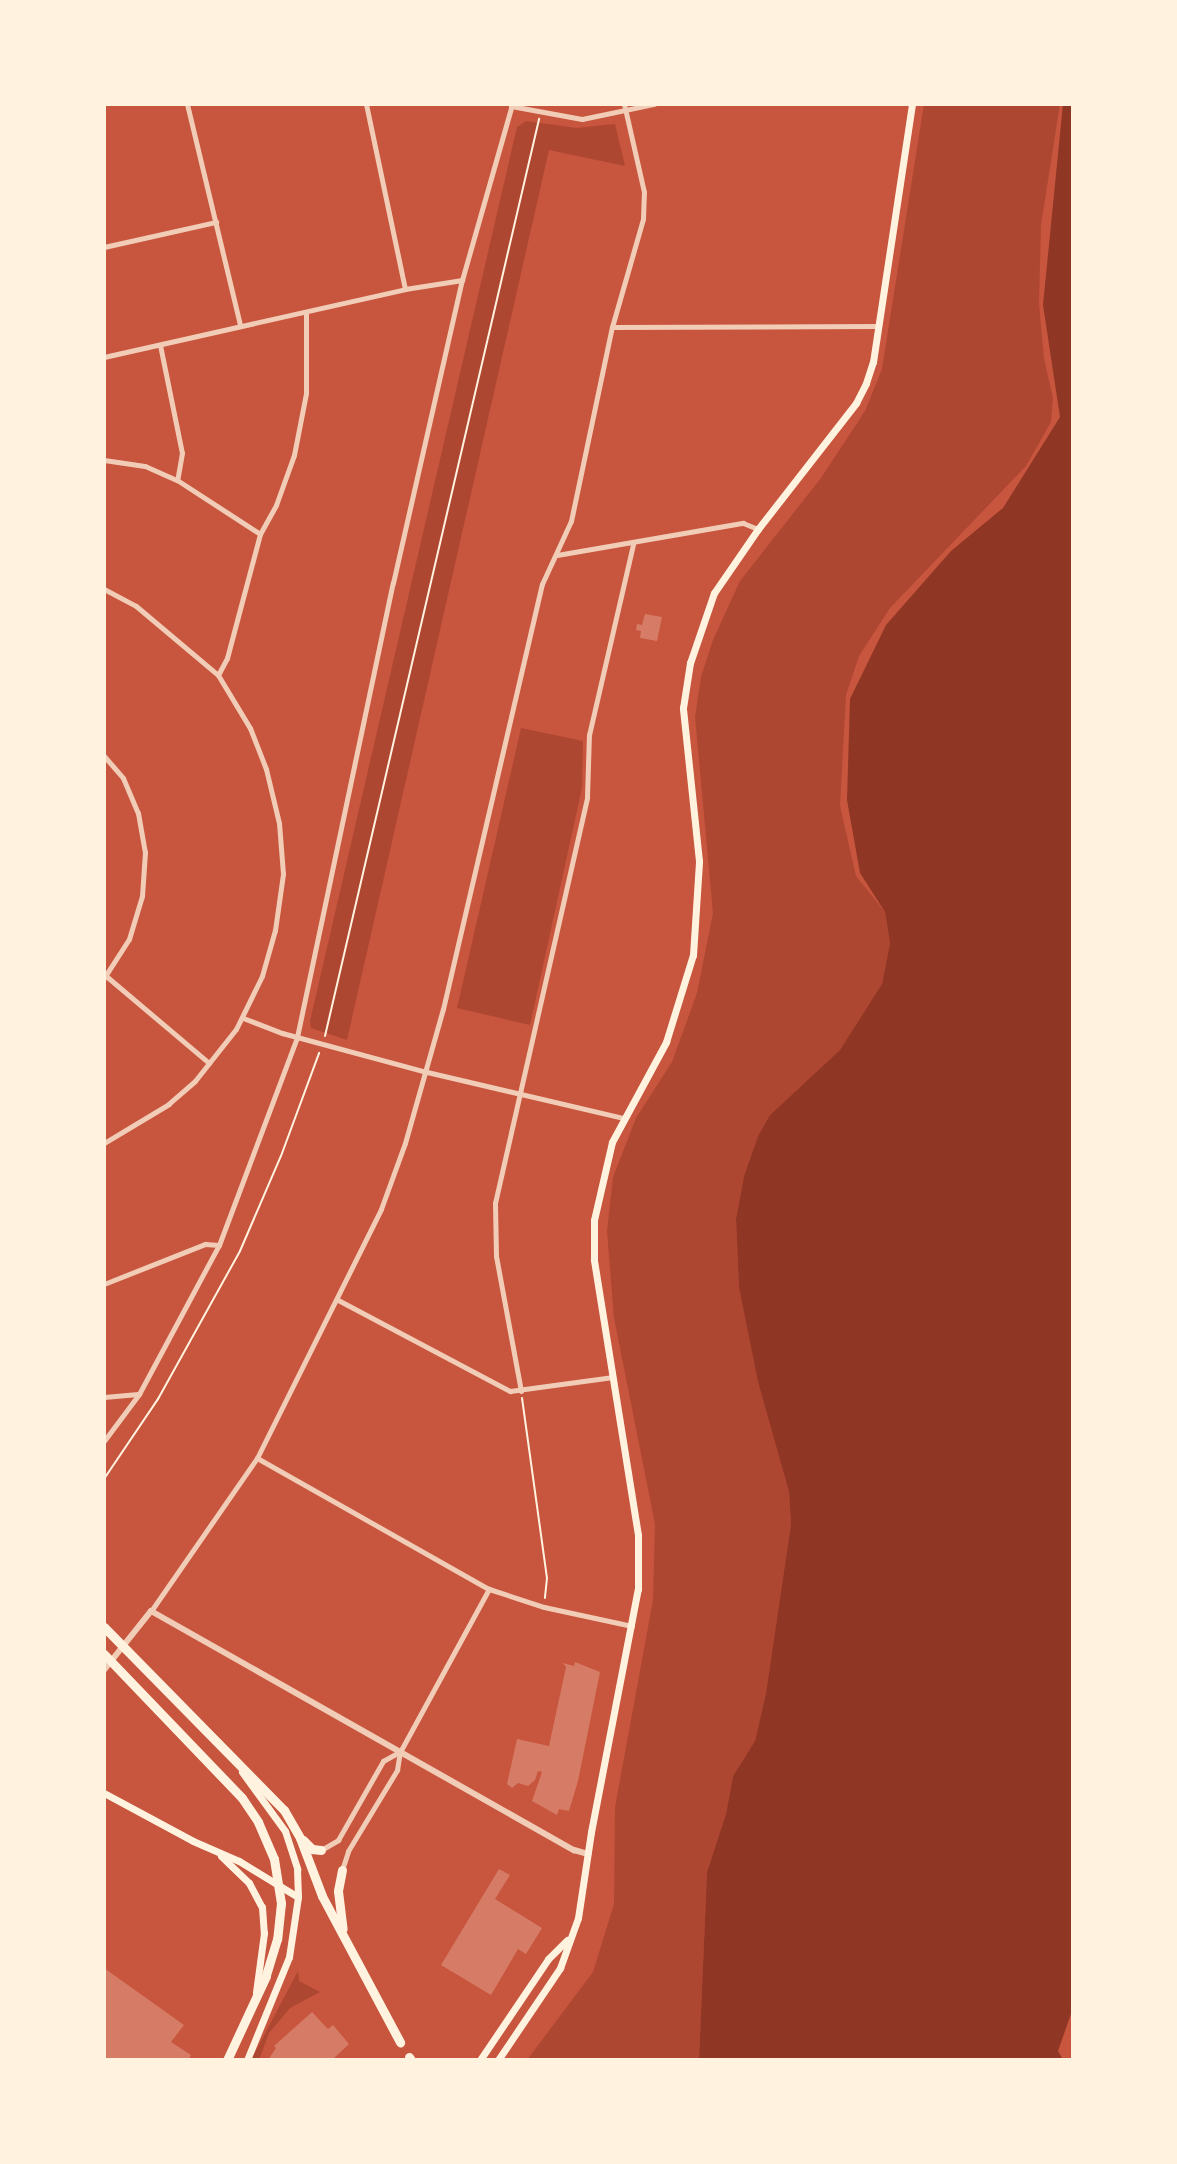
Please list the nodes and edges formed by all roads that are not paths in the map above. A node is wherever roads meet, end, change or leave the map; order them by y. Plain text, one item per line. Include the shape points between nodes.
1 (187, 104) edge
2 (366, 104) edge
3 (654, 104) edge
4 (912, 104) edge
5 (512, 105) edge
6 (625, 108) edge
7 (216, 222) junction
8 (104, 247) edge
9 (462, 280) junction
10 (405, 289) junction
11 (306, 312) junction
12 (240, 325) junction
13 (878, 326) junction
14 (612, 327) junction
15 (160, 345) junction
16 (104, 357) edge
17 (104, 460) edge
18 (177, 480) junction
19 (758, 529) junction
20 (260, 534) junction
21 (633, 544) junction
22 (556, 556) junction
23 (104, 589) edge
24 (218, 675) junction
25 (104, 756) edge
26 (105, 977) edge
27 (243, 1018) junction
28 (297, 1037) junction
29 (209, 1063) junction
30 (427, 1072) junction
31 (519, 1094) junction
32 (623, 1118) junction
33 (104, 1143) edge
34 (219, 1245) junction
35 (104, 1284) edge
36 (338, 1300) junction
37 (613, 1377) junction
38 (521, 1391) junction
39 (139, 1394) junction
40 (104, 1397) edge
41 (104, 1441) edge
42 (257, 1458) junction
43 (489, 1589) junction
44 (151, 1611) junction
45 (632, 1626) junction
46 (104, 1627) edge
47 (104, 1654) edge
48 (104, 1670) edge
49 (400, 1752) junction
50 (234, 1761) junction
51 (104, 1793) edge
52 (300, 1838) junction
53 (321, 1850) joint
54 (588, 1854) junction
55 (220, 1855) junction
56 (342, 1870) joint
57 (281, 1887) junction
58 (298, 1897) junction
59 (568, 1938) junction
60 (350, 1947) junction
61 (254, 2004) junction
62 (400, 2042) dead end
63 (227, 2060) edge
64 (247, 2060) edge
65 (480, 2060) edge
66 (498, 2060) edge

1 - 7 street
2 - 10 street
3 - 6 street
4 - 13 main road
5 - 6 street via 582,119
5 - 9 street
6 - 14 street via 644,192 643,219
7 - 8 street
7 - 12 street
9 - 10 street
9 - 28 street
10 - 11 street
11 - 12 street
11 - 20 street via 306,393 294,455
12 - 15 street
13 - 14 street
13 - 19 main road via 873,362 856,403
14 - 22 street via 582,480
15 - 16 street
15 - 18 street via 182,453
17 - 18 street via 145,466
18 - 20 street
19 - 21 street via 743,523
19 - 32 main road via 714,593 690,663 683,708 699,861 693,955 666,1042
20 - 24 street
21 - 22 street
21 - 31 street via 589,735 587,797
22 - 30 street via 542,584
23 - 24 street via 136,606
24 - 27 street via 250,728 266,769 283,874 275,930
25 - 26 street via 123,778 138,813 145,852 142,896 129,939
26 - 29 street
27 - 28 street
27 - 29 street
28 - 30 street
28 - 34 street
29 - 33 street via 169,1104
30 - 31 street
30 - 36 street via 381,1209
31 - 32 street
31 - 38 street via 499,1178 494,1238
32 - 37 main road via 606,1159 594,1220 594,1259
34 - 35 street via 205,1244
34 - 39 street
36 - 38 street via 499,1387
36 - 42 street
37 - 38 street
37 - 45 main road via 641,1557
39 - 40 street
39 - 41 street
42 - 43 street
42 - 44 street
43 - 45 street
43 - 49 street
44 - 48 street
44 - 49 street
45 - 54 main road
46 - 50 highway
47 - 57 highway via 250,1809 270,1847
49 - 53 street via 383,1761 338,1840
49 - 54 street
49 - 56 street via 397,1770 355,1837
50 - 52 highway via 284,1810
50 - 58 main road via 285,1831 297,1869
51 - 55 main road
52 - 53 highway
52 - 60 highway via 318,1887
54 - 59 main road via 578,1918
55 - 57 main road
55 - 61 main road via 249,1883 262,1907 264,1933
56 - 60 highway via 339,1902
57 - 58 main road
57 - 61 highway via 275,1948
58 - 64 main road via 293,1944
59 - 65 main road
59 - 66 main road via 560,1968
60 - 62 highway
61 - 63 highway

